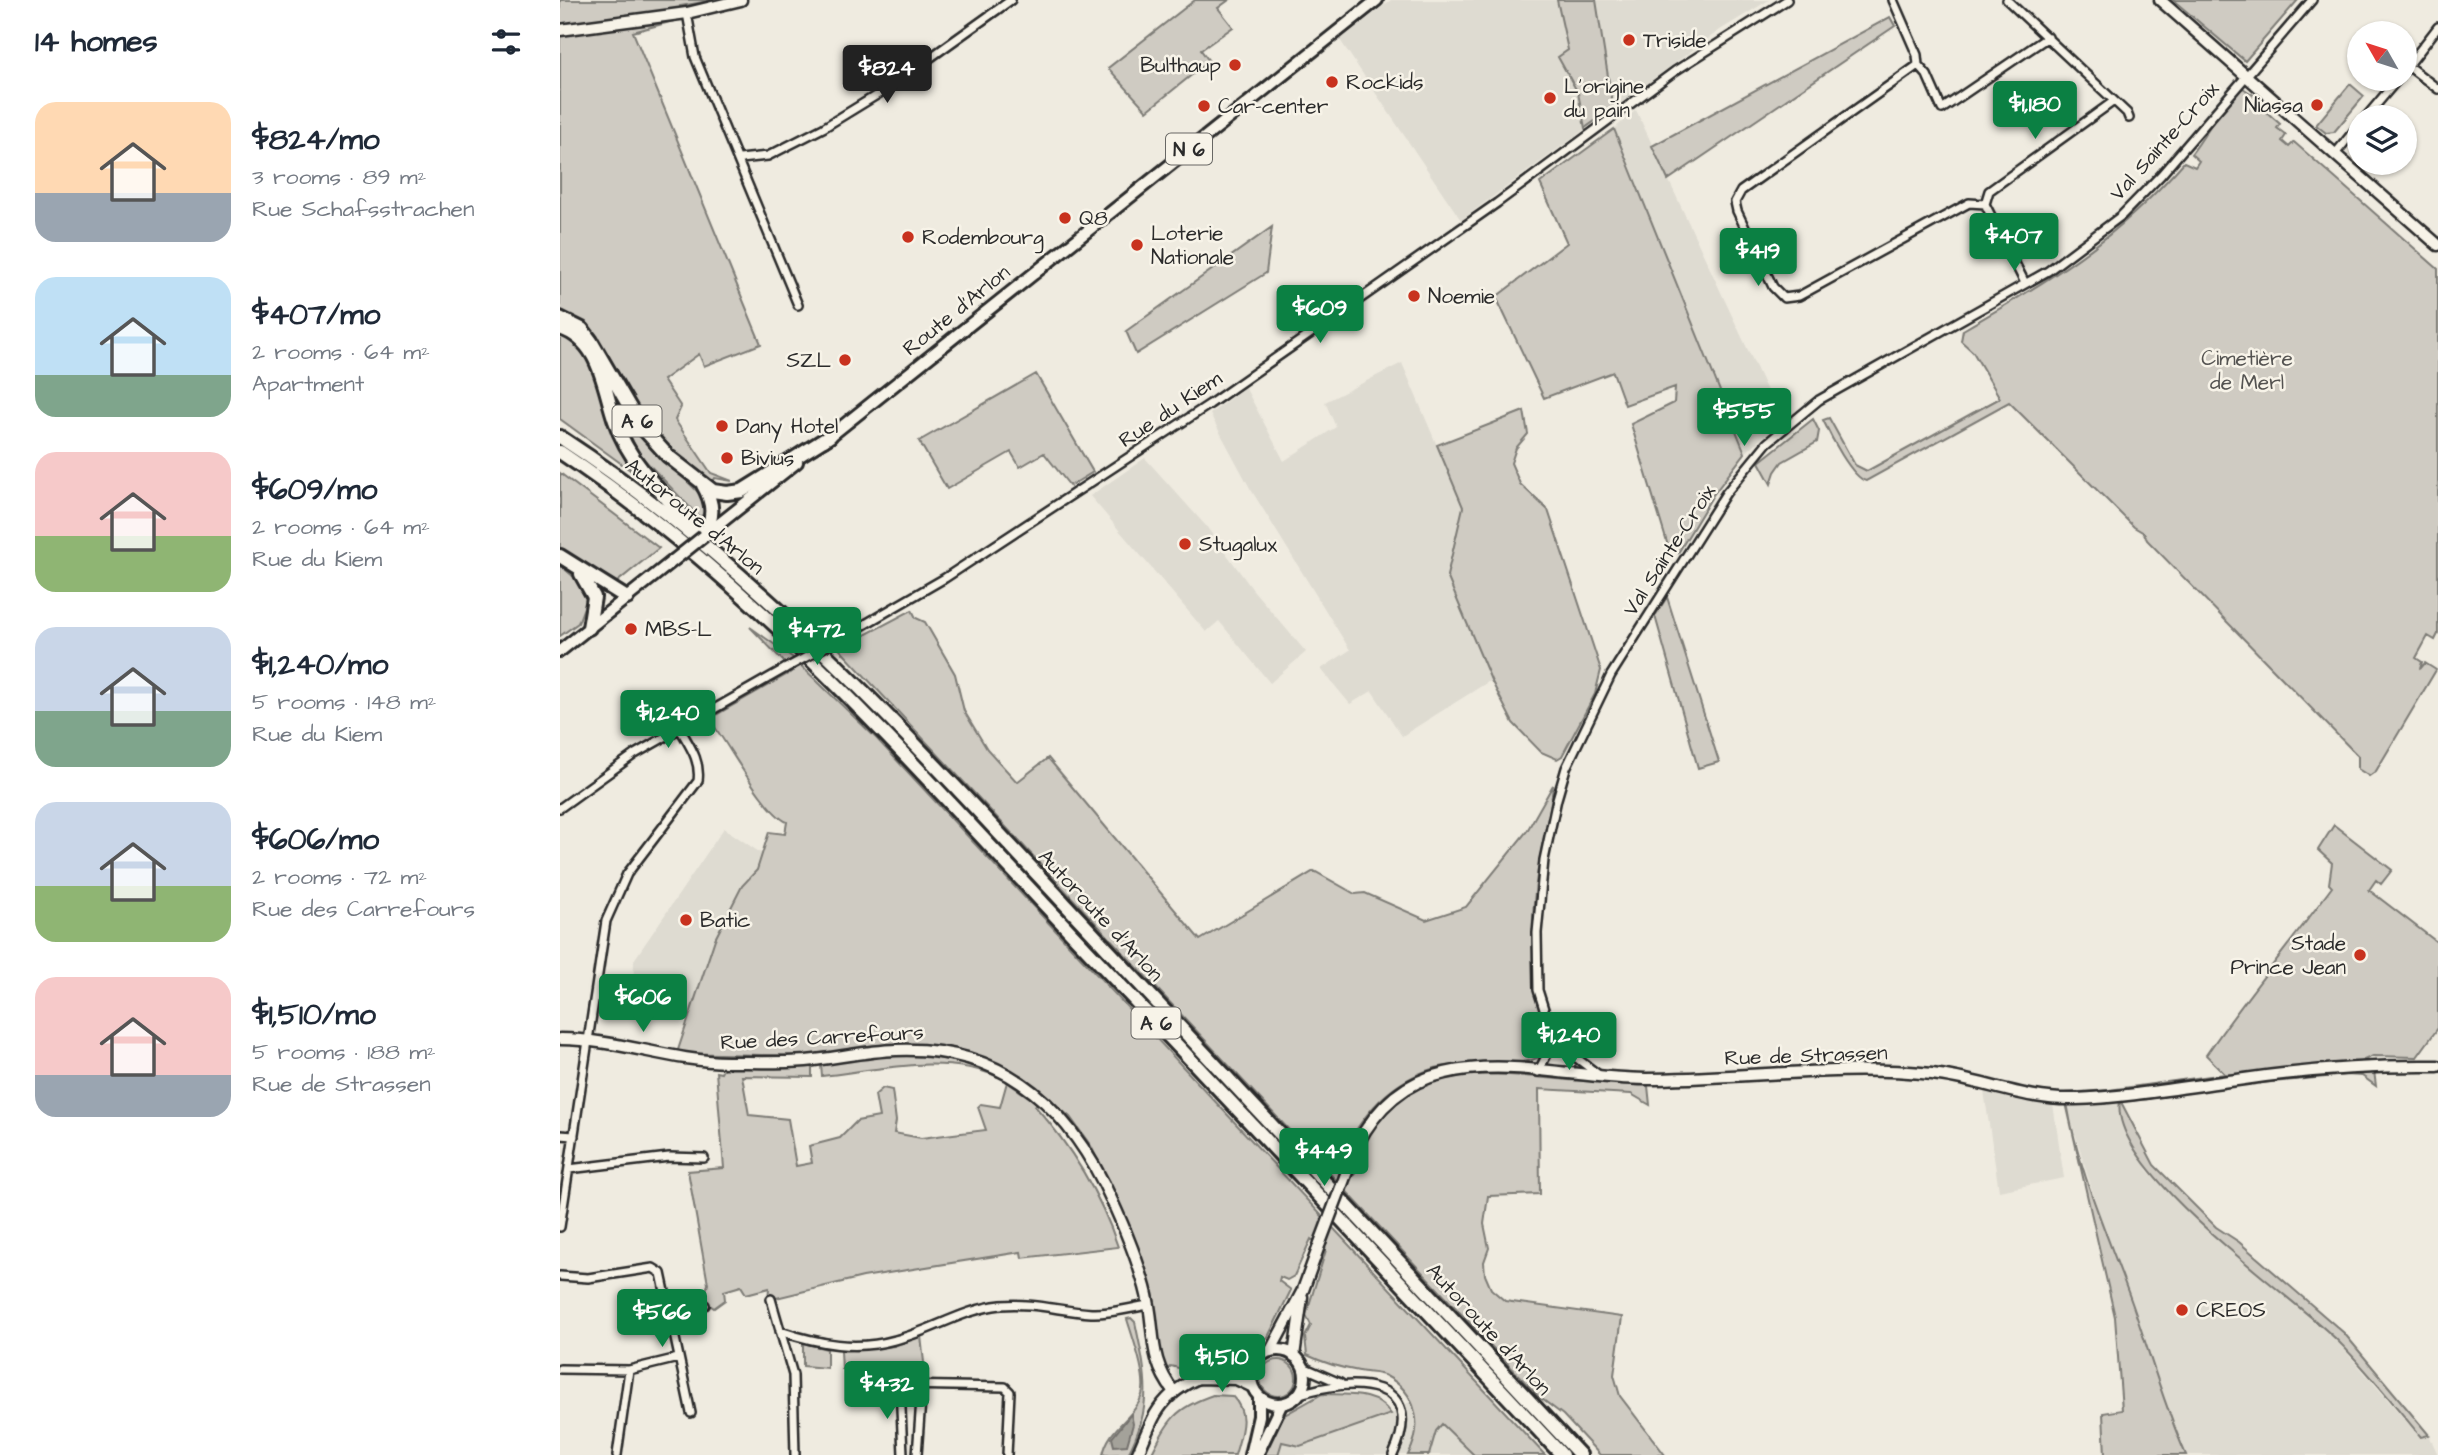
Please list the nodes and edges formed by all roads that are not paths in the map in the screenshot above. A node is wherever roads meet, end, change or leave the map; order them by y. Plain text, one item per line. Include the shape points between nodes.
1 (741, 0) edge
2 (1010, 0) edge
3 (1377, 0) edge
4 (1787, 0) edge
5 (1893, 0) edge
6 (2007, 0) edge
7 (2160, 0) edge
8 (2312, 0) edge
9 (687, 13) junction
10 (2438, 27) edge
11 (560, 30) edge
12 (2048, 37) junction
13 (2417, 55) edge
14 (1917, 65) junction
15 (2417, 76) edge
16 (2244, 77) junction
17 (2438, 89) edge
18 (2388, 91) edge
19 (2114, 100) junction
20 (2376, 105) edge
21 (2129, 118) dead end
22 (2347, 140) edge
23 (2335, 154) junction
24 (740, 159) junction
25 (1986, 204) junction
26 (2438, 245) edge
27 (2025, 283) junction
28 (798, 304) dead end
29 (560, 320) edge
30 (560, 328) edge
31 (830, 436) junction
32 (560, 437) edge
33 (560, 452) edge
34 (702, 485) junction
35 (713, 525) junction
36 (704, 537) joint
37 (560, 556) edge
38 (729, 566) junction
39 (576, 568) junction
40 (627, 598) junction
41 (589, 628) junction
42 (560, 651) edge
43 (679, 727) junction
44 (560, 808) edge
45 (560, 1039) edge
46 (588, 1039) junction
47 (1553, 1041) junction
48 (2438, 1066) edge
49 (1538, 1072) junction
50 (1602, 1077) junction
51 (560, 1135) edge
52 (574, 1136) junction
53 (704, 1158) dead end
54 (569, 1169) junction
55 (560, 1227) edge
56 (560, 1276) edge
57 (1303, 1290) junction
58 (771, 1299) dead end
59 (705, 1305) dead end
60 (1149, 1305) junction
61 (671, 1312) junction
62 (780, 1331) junction
63 (1271, 1350) junction
64 (1294, 1356) junction
65 (678, 1358) junction
66 (1254, 1363) junction
67 (1303, 1367) junction
68 (560, 1370) edge
69 (629, 1370) junction
70 (1199, 1378) junction
71 (1341, 1383) junction
72 (923, 1386) junction
73 (1251, 1386) junction
74 (1174, 1392) junction
75 (1300, 1394) junction
76 (1259, 1398) junction
77 (1281, 1405) junction
78 (691, 1413) dead end
79 (901, 1418) junction
80 (920, 1418) junction
81 (617, 1455) edge
82 (795, 1455) edge
83 (903, 1455) edge
84 (916, 1455) edge
85 (1007, 1455) edge
86 (1137, 1455) edge
87 (1250, 1455) edge
88 (1257, 1455) edge
89 (1393, 1455) edge
90 (1562, 1455) edge
91 (1580, 1455) edge

1 - 9 main road
2 - 24 street via 885,90 823,128 768,156
3 - 31 main road, Route d'Arlon / N 6
4 - 43 street, Rue du Kiem, bridge via 1675,71 1507,197 1210,404 946,578
5 - 14 street
6 - 12 street
7 - 16 main road
8 - 16 street, Val Sainte-Croix
9 - 11 main road
9 - 24 street via 695,57
10 - 13 street
12 - 14 street via 1942,109 1927,75
12 - 19 street
14 - 25 street via 1741,191 1735,202 1737,211 1773,287 1784,298 1799,296 1969,203
15 - 17 street
16 - 23 main road
16 - 27 street, Val Sainte-Croix via 2121,216 2086,245
18 - 20 street
19 - 21 street
19 - 25 street via 1989,191
22 - 23 street
23 - 26 main road
24 - 28 street
25 - 27 street
27 - 47 street, Val Sainte-Croix via 1823,398 1767,443 1726,493 1617,664 1566,768 1544,860 1537,933 1538,990
29 - 34 highway, A 6 via 582,329 644,431
30 - 38 highway via 576,336 594,356 614,420 633,457
31 - 34 highway via 741,491 727,494
31 - 35 main road, Route d'Arlon / N 6
32 - 38 highway, Autoroute d'Arlon / A 6
33 - 90 highway, Autoroute d'Arlon / A 6 via 652,519 735,589 883,732
34 - 35 highway via 712,507
35 - 36 highway
36 - 40 main road, bridge
37 - 39 highway
38 - 91 highway, Autoroute d'Arlon / A 6 via 905,735
39 - 40 highway
39 - 41 highway via 594,597
40 - 41 main road
41 - 42 main road
43 - 44 street, Rue du Kiem
43 - 46 street via 696,757 698,781 635,861 616,894 606,921
45 - 46 main road, Rue des Carrefours
46 - 52 street
46 - 60 main road, Rue des Carrefours via 701,1061 803,1061 899,1049 945,1053 994,1067 1048,1103 1077,1138 1120,1219
47 - 49 street
47 - 50 street
48 - 50 main road, Rue de Strassen via 2311,1070 2073,1099 1914,1073
49 - 50 main road, Rue de Strassen
49 - 57 main road, Rue de Strassen, bridge via 1470,1069 1425,1079 1380,1108 1357,1145
51 - 52 street
52 - 54 street
53 - 54 street via 669,1157
54 - 55 street
56 - 61 street via 588,1278 653,1268
57 - 63 main road, Rue de Strassen
57 - 64 main road, Rue de Strassen
58 - 62 street
59 - 61 street
60 - 62 street via 1093,1313 1021,1303 997,1305 869,1345 834,1346
60 - 74 main road, Rue des Carrefours via 1158,1368
61 - 65 street
62 - 82 street via 793,1375
63 - 64 main road
63 - 66 main road
64 - 67 main road
65 - 69 street
65 - 78 street
66 - 70 main road via 1214,1370
66 - 73 main road
67 - 71 street
67 - 75 main road
68 - 69 street
69 - 81 street
70 - 73 main road via 1236,1379
70 - 74 main road
71 - 75 street
71 - 89 street via 1380,1388 1397,1402 1404,1423
72 - 79 street via 900,1385
72 - 80 street
72 - 85 street via 996,1385 1008,1389
73 - 76 main road
74 - 86 main road via 1155,1415
75 - 77 main road
76 - 77 main road
76 - 87 main road
77 - 88 main road
79 - 80 street
79 - 83 street
80 - 84 street

